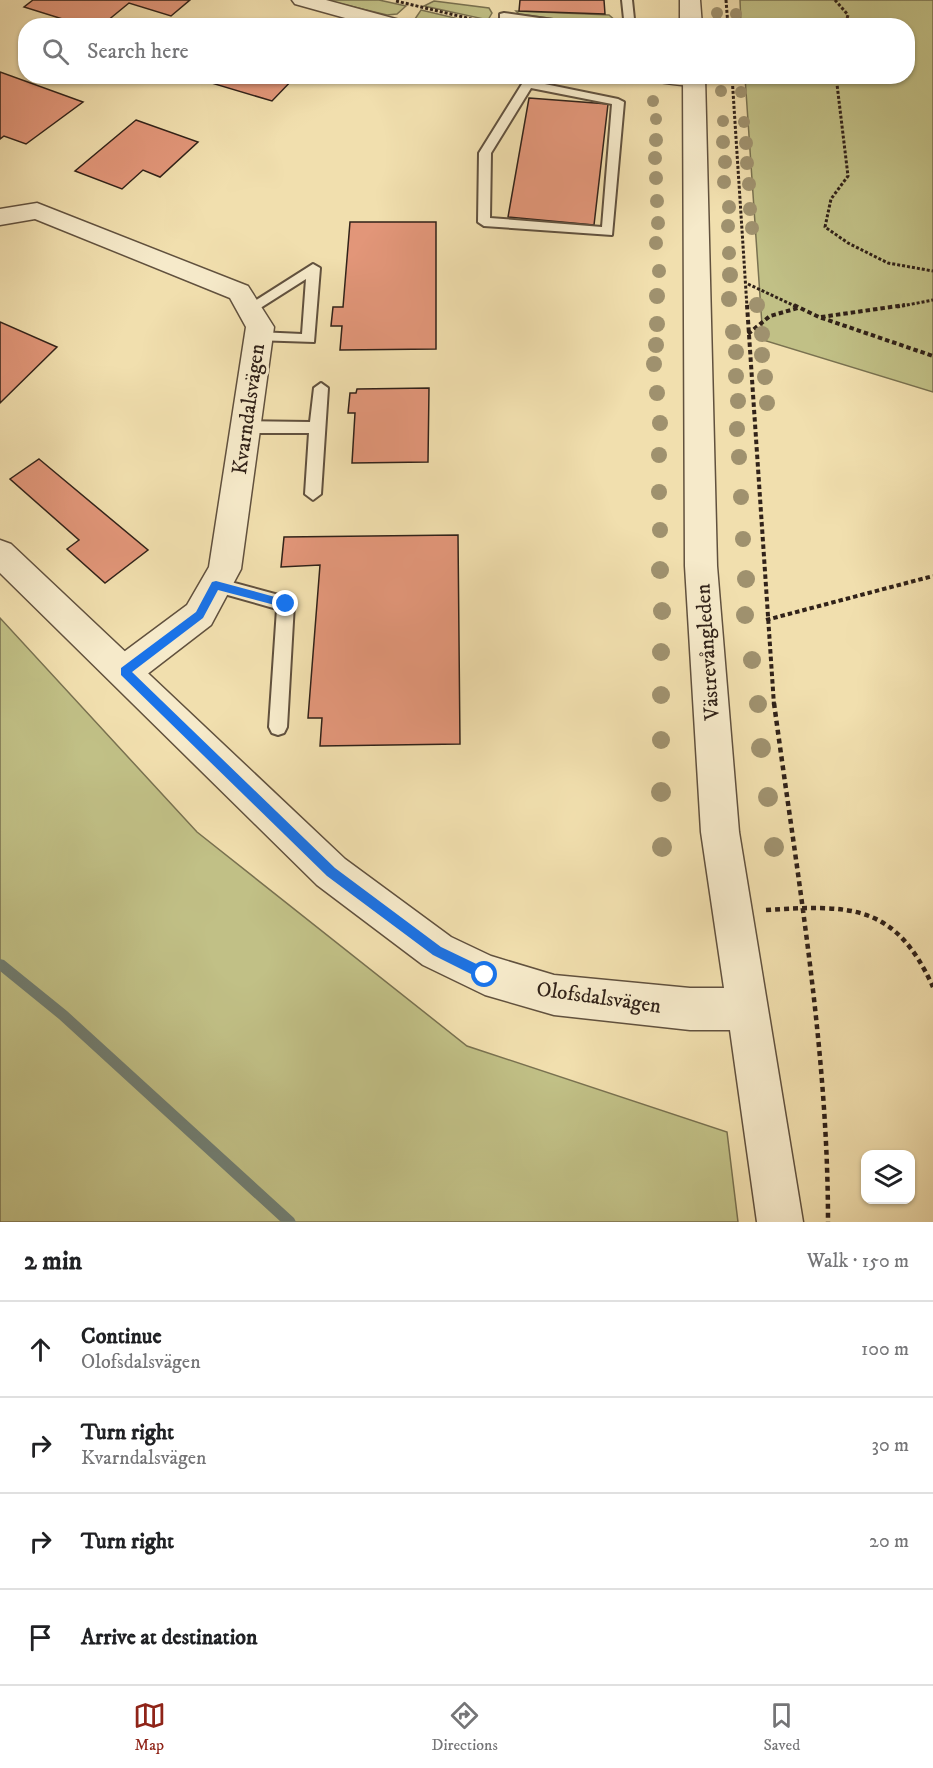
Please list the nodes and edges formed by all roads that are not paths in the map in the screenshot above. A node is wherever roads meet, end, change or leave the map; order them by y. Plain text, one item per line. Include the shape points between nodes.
1 (302, 0) edge
2 (627, 0) edge
3 (690, 0) edge
4 (370, 18) edge
5 (629, 18) edge
6 (691, 18) edge
7 (528, 84) edge
8 (546, 84) edge
9 (683, 84) edge
10 (2, 215) edge
11 (249, 309) junction
12 (258, 337) junction
13 (321, 388) dead end
14 (245, 427) junction
15 (317, 428) junction
16 (313, 494) dead end
17 (0, 553) edge
18 (216, 585) junction
19 (125, 672) junction
20 (279, 727) dead end
21 (748, 1009) junction
22 (780, 1222) edge

1 - 4 street
2 - 5 lane
3 - 6 street
7 - 8 lane via 485,153 484,222 608,232 618,102
9 - 21 street, Västrevångleden via 701,566 717,797
10 - 11 street, Kvarndalsvägen via 37,211 239,292
11 - 12 street, Kvarndalsvägen via 260,327
11 - 12 lane via 313,268 309,339
12 - 14 street, Kvarndalsvägen
13 - 15 lane
14 - 15 lane
14 - 18 street, Kvarndalsvägen via 225,568
15 - 16 lane
17 - 19 street, Olofsdalsvägen
18 - 19 street, Kvarndalsvägen via 199,615
18 - 20 lane via 286,604
19 - 21 street, Olofsdalsvägen via 331,872 437,951 485,975 554,995 690,1009
21 - 22 street, Västrevångleden

